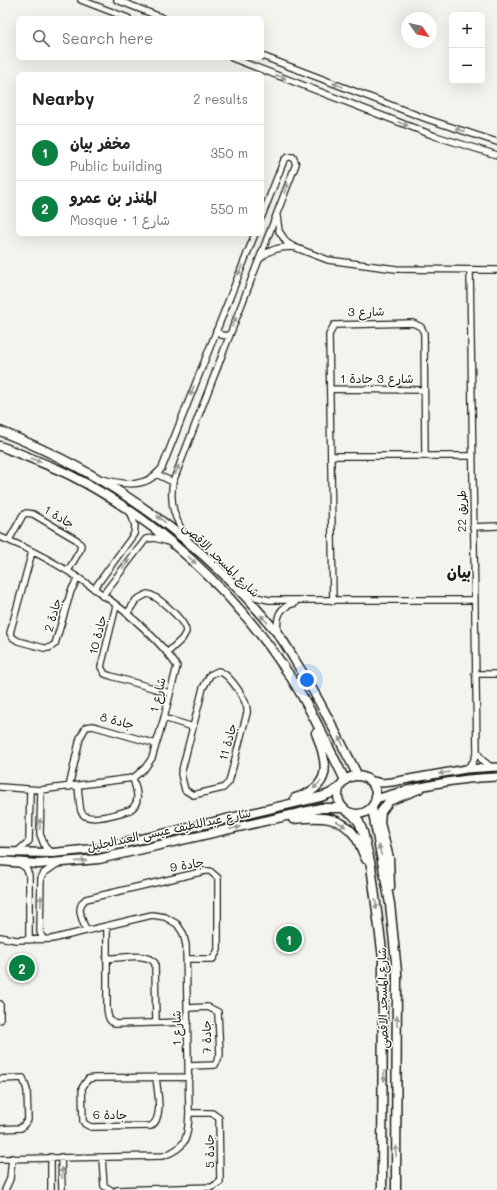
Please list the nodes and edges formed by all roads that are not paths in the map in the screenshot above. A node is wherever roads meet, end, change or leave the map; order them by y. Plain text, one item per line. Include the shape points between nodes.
1 (81, 0) edge
2 (117, 0) edge
3 (123, 16) edge
4 (158, 16) edge
5 (264, 57) edge
6 (237, 60) edge
7 (497, 142) edge
8 (497, 154) edge
9 (278, 210) junction
10 (264, 211) edge
11 (254, 236) edge
12 (294, 247) junction
13 (257, 265) junction
14 (470, 270) junction
15 (497, 270) edge
16 (216, 331) junction
17 (229, 336) junction
18 (330, 389) junction
19 (423, 390) junction
20 (0, 431) edge
21 (2, 446) edge
22 (38, 447) junction
23 (332, 456) junction
24 (425, 456) junction
25 (473, 456) junction
26 (156, 474) junction
27 (95, 476) junction
28 (173, 482) junction
29 (131, 513) junction
30 (497, 526) edge
31 (473, 527) junction
32 (0, 537) edge
33 (9, 540) junction
34 (171, 542) junction
35 (191, 544) junction
36 (32, 552) junction
37 (68, 571) junction
38 (224, 575) junction
39 (78, 578) junction
40 (94, 589) junction
41 (102, 596) junction
42 (475, 600) junction
43 (333, 601) junction
44 (300, 602) junction
45 (116, 606) junction
46 (127, 614) junction
47 (278, 635) junction
48 (167, 653) junction
49 (300, 669) junction
50 (288, 674) junction
51 (475, 674) junction
52 (497, 674) edge
53 (170, 693) junction
54 (302, 697) junction
55 (164, 718) junction
56 (193, 727) junction
57 (156, 744) junction
58 (477, 752) junction
59 (494, 767) edge
60 (466, 769) junction
61 (358, 776) junction
62 (497, 777) edge
63 (133, 778) junction
64 (345, 780) junction
65 (368, 780) junction
66 (78, 786) junction
67 (0, 787) edge
68 (68, 787) junction
69 (339, 788) junction
70 (419, 788) junction
71 (30, 790) junction
72 (41, 790) junction
73 (376, 799) junction
74 (342, 808) junction
75 (372, 808) junction
76 (251, 813) junction
77 (352, 814) junction
78 (276, 819) junction
79 (222, 820) junction
80 (170, 833) junction
81 (178, 841) junction
82 (0, 852) edge
83 (17, 852) junction
84 (53, 853) junction
85 (112, 857) junction
86 (0, 861) edge
87 (19, 862) junction
88 (58, 863) junction
89 (371, 866) junction
90 (390, 904) junction
91 (107, 926) junction
92 (86, 930) junction
93 (0, 937) edge
94 (43, 939) junction
95 (29, 940) junction
96 (106, 959) junction
97 (187, 959) junction
98 (0, 1004) edge
99 (188, 1008) junction
100 (0, 1020) edge
101 (188, 1022) junction
102 (156, 1023) junction
103 (189, 1066) junction
104 (156, 1077) junction
105 (189, 1077) junction
106 (0, 1079) edge
107 (190, 1113) junction
108 (0, 1129) edge
109 (51, 1157) junction
110 (61, 1157) junction
111 (12, 1158) junction
112 (102, 1158) junction
113 (0, 1159) edge
114 (5, 1190) edge
115 (51, 1190) edge
116 (62, 1190) edge
117 (111, 1190) edge
118 (117, 1190) edge
119 (382, 1190) edge
120 (396, 1190) edge

1 - 3 street
2 - 4 street
7 -> 5 street via 427,119
6 -> 8 street via 435,136
9 -> 10 street via 296,164 291,156 284,160
9 - 12 street via 279,231
9 - 13 street
11 -> 16 street
12 - 13 street via 272,250 264,255
12 - 14 street via 328,260 396,269
17 -> 13 street
14 - 15 street
14 - 25 street, طريق 22
16 - 17 street via 223,336
16 -> 26 street via 164,464
28 -> 17 street
18 - 19 street, شارع 3 جادة 1
18 - 19 street, شارع 3 via 329,335 334,325 413,322 422,327 424,333
18 - 23 street, شارع 3
19 - 24 street, شارع 3
20 - 22 main road, شارع المسجد الاقصى
21 - 22 main road via 9,440 32,448
21 -> 29 main road, شارع المسجد الاقصى via 70,476
22 - 27 main road, شارع المسجد الاقصى
23 - 24 street
23 - 43 street, شارع 3
24 - 25 street
25 - 31 street, طريق 22
26 - 27 street via 140,483 128,485
26 - 28 street
35 -> 27 main road, شارع المسجد الاقصى via 156,515
28 - 35 street via 171,495 174,516
29 - 34 main road, شارع المسجد الاقصى
29 - 40 street via 135,526 134,534
30 - 31 street
31 - 42 street, طريق 22
32 - 33 street, شارع 1
33 - 36 street, شارع 1
33 - 37 street, جادة 1 via 23,515 33,514 78,540 80,550
41 -> 34 street via 146,539 155,538
34 -> 50 main road, شارع المسجد الاقصى via 227,595 271,648
35 - 38 main road, شارع المسجد الاقصى
36 - 37 street, شارع 1
36 - 39 street, جادة 2 via 10,632 15,639 44,648 55,644 71,591
37 - 39 street, شارع 1
38 - 44 street via 259,599
47 -> 38 main road, شارع المسجد الاقصى
39 - 40 street, شارع 1
40 - 41 street, شارع 1
41 - 45 street, شارع 1
42 - 43 street
42 - 51 street, طريق 22
43 - 44 street
44 - 47 street via 290,604 280,611 277,619
45 - 46 street, شارع 1
45 - 53 street, جادة 10 via 102,670 111,676
46 - 48 street, شارع 1
46 - 48 street via 136,600 147,594 173,612 184,624 186,632
47 - 49 main road, شارع المسجد الاقصى
48 - 53 street, شارع 1 via 177,666
49 - 50 main road via 297,676
61 -> 49 main road, شارع المسجد الاقصى via 318,698
50 - 54 main road, شارع المسجد الاقصى
51 - 52 street
51 - 58 street, طريق 22
53 - 55 street, شارع 1
54 - 64 main road, شارع المسجد الاقصى
54 -> 76 main road via 324,755 326,769 323,779 304,795 271,804
55 - 56 street
55 - 57 street, شارع 1
56 - 56 street, جادة 11 via 181,774 185,790 193,795 224,788 229,782 248,708 245,699 222,672 214,672 206,681
57 - 63 street, شارع 1 via 152,758
57 - 68 street, جادة 8 via 93,726 86,727 80,738
58 - 59 street via 482,760
58 - 60 street via 473,762
59 - 60 street
60 -> 65 street via 392,782
61 - 64 main road
61 - 65 main road
62 - 70 street
63 - 66 street
63 - 66 street via 138,800 135,807 91,819 81,812
64 - 69 main road
65 - 73 main road via 375,788
66 - 68 street
67 - 71 street
68 - 72 street
69 - 74 main road via 337,795
69 - 76 main road, شارع عبداللطيف عيسى العبدالجليل via 320,797
70 - 73 street
70 - 90 main road via 389,801 381,812 380,823 391,876
71 - 72 street
71 - 83 street via 29,841
84 -> 72 street via 45,847 40,834
73 - 75 main road
74 - 77 main road
74 - 78 main road, شارع عبداللطيف عيسى العبدالجليل via 321,808
75 - 77 main road via 363,814
90 -> 75 main road, شارع المسجد الاقصى
76 - 79 main road, شارع عبداللطيف عيسى العبدالجليل
77 - 89 main road, شارع المسجد الاقصى via 364,832
81 -> 78 main road, شارع عبداللطيف عيسى العبدالجليل
78 -> 89 main road via 323,817 342,824 356,836
79 - 80 main road, شارع عبداللطيف عيسى العبدالجليل
79 - 81 main road via 214,826 179,834 176,838
80 - 84 main road, شارع عبداللطيف عيسى العبدالجليل via 103,848
80 - 85 main road via 167,839 123,850
81 - 85 main road, شارع عبداللطيف عيسى العبدالجليل
82 - 83 main road, شارع عبداللطيف عيسى العبدالجليل
83 - 84 main road, شارع عبداللطيف عيسى العبدالجليل
88 -> 85 main road, شارع عبداللطيف عيسى العبدالجليل
86 - 87 main road, شارع عبداللطيف عيسى العبدالجليل
87 - 88 main road, شارع عبداللطيف عيسى العبدالجليل
87 - 95 street via 29,875
94 -> 88 street via 40,932 41,878
89 -> 119 main road, شارع المسجد الاقصى via 383,958
120 -> 90 main road, شارع المسجد الاقصى via 397,972
91 - 92 street, شارع 1
91 - 96 street
91 - 97 street, شارع 1 via 152,915 171,920 183,933
92 - 94 street, شارع 1
92 - 97 street, جادة 9 via 80,910 82,901 86,899 210,871 218,878 218,950 213,959
93 - 95 street, شارع 1
94 - 95 street, شارع 1
96 - 102 street via 106,1008 110,1022
96 - 102 street via 141,957 155,963
97 - 99 street, شارع 1
98 - 100 street
99 - 101 street, شارع 1
99 - 103 street, جادة 7 via 208,1007 218,1012 220,1055 215,1065
101 - 102 street
101 - 103 street, شارع 1
103 - 105 street, شارع 1
104 - 104 street, جادة 6 via 88,1079 82,1088 83,1121 91,1127 151,1126 156,1121 158,1110
104 - 105 street, جادة 6
105 - 107 street, شارع 1
106 - 108 street via 23,1078 27,1090 28,1120 21,1128
107 - 112 street, شارع 1 via 188,1134 183,1144 173,1153 149,1157
107 - 118 street, جادة 5 via 212,1113 220,1118 221,1177 217,1186
109 - 110 street, شارع 1
109 - 111 street, شارع 1
109 - 115 street
110 - 112 street, شارع 1
116 -> 110 street
111 - 113 street, شارع 1
111 - 114 street via 10,1179
112 - 117 street via 104,1186

